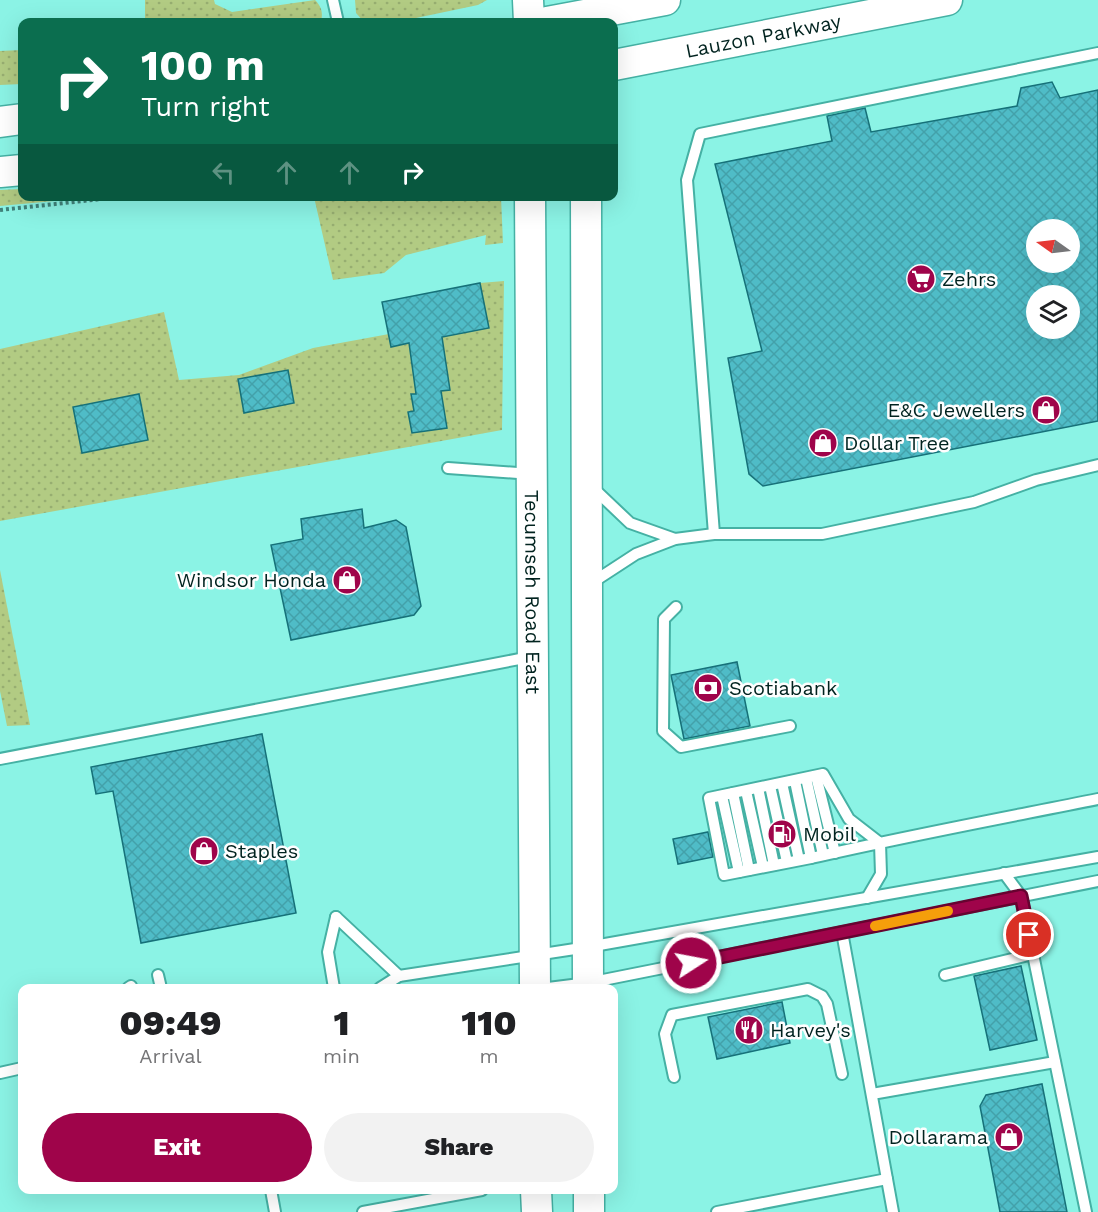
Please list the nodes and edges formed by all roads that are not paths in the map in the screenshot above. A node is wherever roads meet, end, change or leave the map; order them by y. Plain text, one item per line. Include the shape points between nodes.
1 (333, 0) edge
2 (528, 0) edge
3 (665, 0) edge
4 (947, 0) edge
5 (585, 13) edge
6 (337, 18) edge
7 (528, 18) edge
8 (564, 18) edge
9 (1098, 53) edge
10 (618, 64) edge
11 (18, 120) edge
12 (0, 122) edge
13 (18, 170) edge
14 (0, 172) edge
15 (530, 201) edge
16 (586, 201) edge
17 (1098, 465) edge
18 (448, 468) dead end
19 (531, 474) junction
20 (587, 482) junction
21 (714, 534) junction
22 (675, 539) junction
23 (587, 585) junction
24 (676, 607) dead end
25 (533, 656) junction
26 (790, 726) dead end
27 (0, 759) edge
28 (806, 778) junction
29 (782, 783) junction
30 (770, 786) junction
31 (758, 788) junction
32 (746, 791) junction
33 (733, 793) junction
34 (1098, 799) edge
35 (880, 843) junction
36 (835, 853) junction
37 (823, 855) junction
38 (1098, 857) edge
39 (811, 858) junction
40 (799, 860) junction
41 (787, 862) junction
42 (774, 865) junction
43 (763, 867) junction
44 (744, 871) junction
45 (1004, 873) junction
46 (1098, 881) edge
47 (1021, 896) junction
48 (867, 898) junction
49 (842, 932) junction
50 (588, 947) junction
51 (1034, 954) junction
52 (535, 955) junction
53 (158, 975) dead end
54 (945, 975) dead end
55 (399, 976) junction
56 (160, 984) edge
57 (333, 984) edge
58 (386, 984) edge
59 (535, 984) edge
60 (588, 984) edge
61 (597, 984) edge
62 (1056, 1062) junction
63 (18, 1069) edge
64 (0, 1072) edge
65 (842, 1074) dead end
66 (674, 1077) dead end
67 (872, 1094) junction
68 (887, 1179) junction
69 (272, 1194) edge
70 (460, 1194) edge
71 (536, 1194) edge
72 (589, 1194) edge
73 (275, 1212) edge
74 (363, 1212) edge
75 (537, 1212) edge
76 (589, 1212) edge
77 (717, 1212) edge
78 (893, 1212) edge
79 (1086, 1212) edge

1 - 6 lane
2 - 7 main road
3 - 5 main road
4 - 10 main road, Lauzon Parkway
5 - 8 main road
9 - 21 lane via 700,134 687,180
11 - 12 main road
13 - 14 main road
15 - 19 main road, Tecumseh Road East
16 - 20 main road
17 - 21 lane via 1036,480 974,502 822,534
18 - 19 lane
19 - 25 main road, Tecumseh Road East
20 - 22 lane via 630,523
20 - 23 main road
21 - 22 lane
22 - 23 lane via 636,554
23 - 50 main road
24 - 26 lane via 664,619 663,731 681,747
25 - 27 lane
25 - 52 main road, Tecumseh Road East
28 - 29 lane
28 - 35 lane via 823,774 849,819
28 - 36 lane
28 - 37 lane
28 - 39 lane
29 - 30 lane
29 - 40 lane
30 - 31 lane
30 - 41 lane
31 - 32 lane
31 - 42 lane
32 - 33 lane
32 - 43 lane
33 - 44 lane
33 - 44 lane via 709,798 724,875
34 - 35 lane
35 - 36 lane
35 - 48 lane via 881,874
36 - 37 lane
37 - 39 lane
38 - 45 lane
39 - 40 lane
40 - 41 lane
41 - 42 lane
42 - 43 lane
43 - 44 lane
45 - 47 lane
45 - 48 lane
46 - 47 lane
47 - 49 lane
47 - 51 lane
48 - 50 lane
49 - 61 lane
49 - 67 lane
50 - 52 lane
50 - 60 main road
51 - 54 lane
51 - 62 lane
52 - 55 lane
52 - 59 main road, Tecumseh Road East
53 - 56 lane
55 - 57 lane via 336,917 328,952
55 - 58 lane
62 - 67 lane
62 - 79 lane
63 - 64 lane
65 - 66 lane via 827,1005 822,996 808,989 672,1015 665,1034
67 - 68 lane
68 - 77 lane
68 - 78 lane
69 - 73 lane
70 - 74 lane
71 - 75 main road
72 - 76 main road

